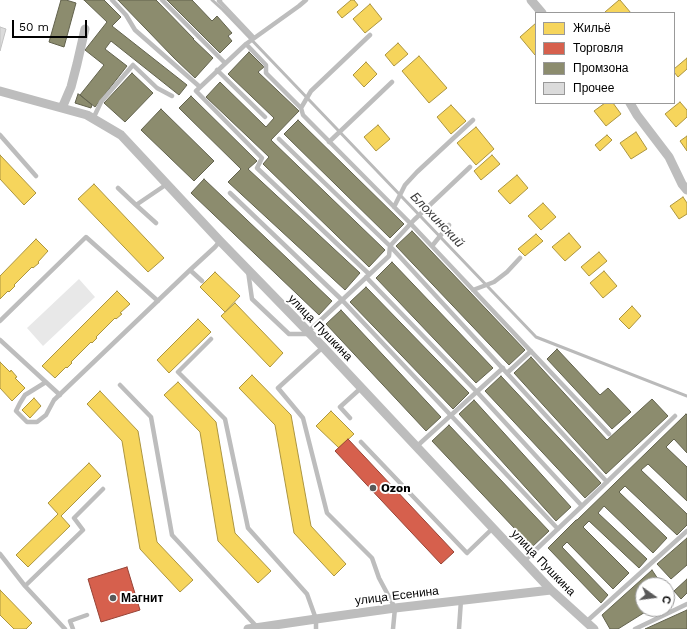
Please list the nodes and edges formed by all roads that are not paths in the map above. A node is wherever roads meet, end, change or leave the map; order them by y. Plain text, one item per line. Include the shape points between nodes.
1 (112, 0) edge
2 (162, 0) edge
3 (220, 0) edge
4 (306, 0) edge
5 (531, 0) edge
6 (541, 12) edge
7 (85, 29) dead end
8 (256, 36) junction
9 (370, 36) dead end
10 (247, 43) junction
11 (225, 63) junction
12 (218, 70) junction
13 (392, 82) dead end
14 (200, 87) junction
15 (0, 91) edge
16 (172, 96) dead end
17 (631, 104) edge
18 (302, 105) junction
19 (62, 108) junction
20 (265, 117) dead end
21 (93, 119) junction
22 (473, 120) dead end
23 (0, 135) edge
24 (279, 139) dead end
25 (329, 142) junction
26 (470, 167) dead end
27 (36, 176) dead end
28 (167, 184) junction
29 (685, 187) edge
30 (118, 188) dead end
31 (230, 193) dead end
32 (136, 205) junction
33 (394, 207) junction
34 (413, 222) junction
35 (156, 223) dead end
36 (449, 225) dead end
37 (220, 241) junction
38 (433, 244) junction
39 (390, 246) junction
40 (520, 258) dead end
41 (190, 270) junction
42 (248, 270) junction
43 (368, 275) junction
44 (202, 281) dead end
45 (473, 290) junction
46 (342, 300) junction
47 (158, 301) junction
48 (0, 321) edge
49 (309, 333) junction
50 (211, 339) dead end
51 (0, 340) edge
52 (323, 347) junction
53 (531, 351) junction
54 (503, 368) junction
55 (508, 373) junction
56 (46, 382) junction
57 (120, 385) dead end
58 (361, 388) junction
59 (477, 392) junction
60 (60, 395) junction
61 (451, 416) junction
62 (675, 416) dead end
63 (350, 418) dead end
64 (609, 434) dead end
65 (362, 442) dead end
66 (416, 447) junction
67 (607, 482) junction
68 (103, 490) dead end
69 (582, 506) junction
70 (493, 528) junction
71 (558, 529) junction
72 (687, 531) edge
73 (0, 554) edge
74 (524, 561) junction
75 (25, 586) junction
76 (551, 590) junction
77 (462, 600) junction
78 (687, 604) edge
79 (395, 608) junction
80 (87, 615) dead end
81 (316, 619) junction
82 (586, 622) junction
83 (252, 628) edge
84 (65, 629) edge
85 (73, 629) edge
86 (316, 629) edge
87 (393, 629) edge
88 (459, 629) edge
89 (594, 629) edge
90 (635, 629) edge

1 - 14 lane via 135,30
2 - 11 lane
3 - 8 lane
4 - 8 lane
5 - 6 street
7 - 19 street via 71,87
8 - 10 lane
9 - 18 lane via 311,90
10 - 11 lane
10 - 18 lane via 266,65 266,73
11 - 12 lane
12 - 14 lane
12 - 20 lane
13 - 25 lane
14 - 43 lane via 196,91 262,158 257,168
15 - 19 street, улица Пушкина
16 - 21 lane via 157,88 132,65 101,102
17 - 29 street via 669,157
18 - 25 lane via 303,116
19 - 21 street, улица Пушкина
21 - 28 street, улица Пушкина via 121,135
22 - 33 lane via 405,185
23 - 27 lane
24 - 39 lane
25 - 33 lane
26 - 34 lane
28 - 32 lane
28 - 37 street, улица Пушкина
30 - 32 lane
31 - 46 lane
32 - 35 lane
33 - 34 lane
34 - 38 lane
34 - 39 lane
36 - 38 lane
37 - 41 lane
37 - 42 street, улица Пушкина
38 - 45 lane
39 - 43 lane via 389,256
39 - 54 lane
40 - 45 lane via 494,282
41 - 44 lane
41 - 47 lane
42 - 49 street, улица Пушкина
42 - 49 lane via 252,299 289,334
43 - 46 lane
43 - 59 lane
45 - 53 lane
46 - 49 lane
46 - 61 lane
47 - 48 lane via 86,237
47 - 60 lane
49 - 52 street, улица Пушкина
50 - 81 lane via 178,372 225,419 248,528 307,594
51 - 56 lane
52 - 58 street, улица Пушкина
52 - 79 lane via 278,388 303,418 326,513 372,558
53 - 55 lane
53 - 64 lane
54 - 55 lane
54 - 59 lane
55 - 67 lane
56 - 60 lane
56 - 60 lane via 25,395 16,411 26,422 37,422 46,415 54,400
57 - 83 lane via 151,417 172,535
58 - 63 lane via 340,407
58 - 66 street, улица Пушкина
59 - 61 lane
59 - 69 lane
61 - 66 lane
61 - 71 lane
62 - 67 lane
65 - 70 lane via 467,553
66 - 70 street, улица Пушкина
67 - 69 lane
68 - 75 lane via 74,518 83,530
69 - 71 lane
70 - 74 street, улица Пушкина
71 - 74 lane
72 - 82 lane
73 - 75 lane
74 - 76 street, улица Пушкина
75 - 84 lane
76 - 77 street, улица Есенина
76 - 82 street, улица Пушкина
77 - 79 street, улица Есенина
77 - 88 lane
78 - 90 lane
79 - 81 street, улица Есенина
79 - 87 lane
80 - 85 lane via 70,621
81 - 83 street, улица Есенина
81 - 86 lane
82 - 89 street, улица Пушкина

